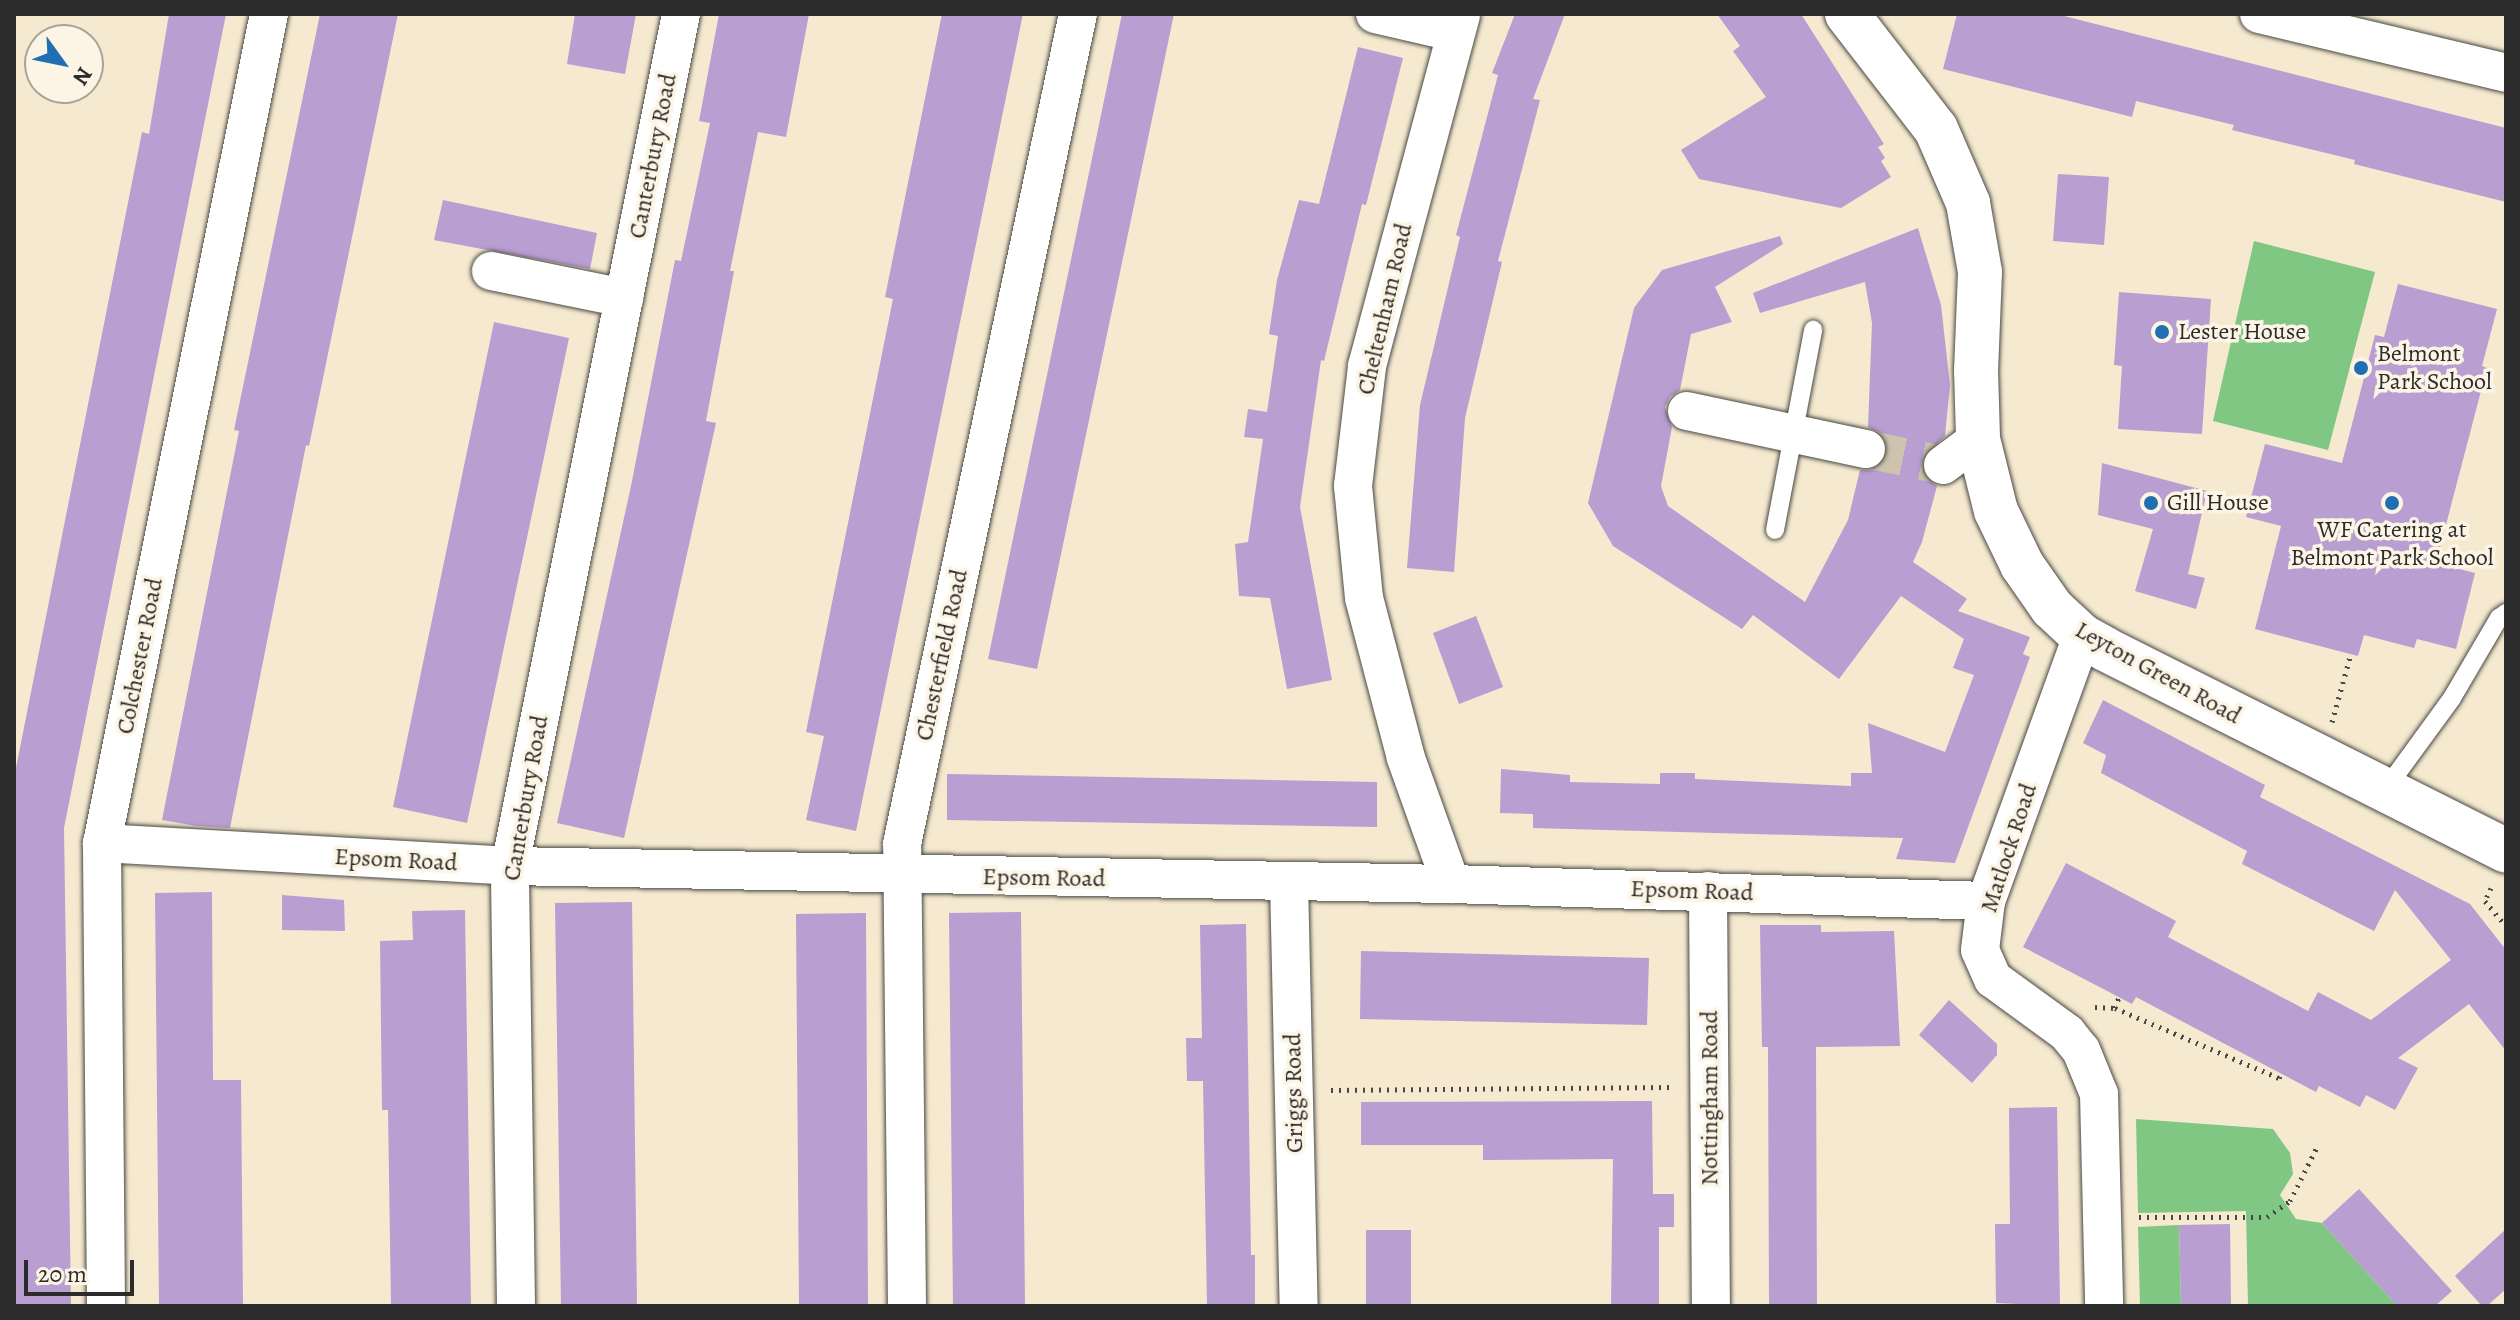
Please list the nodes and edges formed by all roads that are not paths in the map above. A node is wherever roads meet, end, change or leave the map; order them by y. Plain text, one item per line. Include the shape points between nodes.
1 (269, 14) edge
2 (681, 14) edge
3 (1078, 14) edge
4 (1375, 14) edge
5 (1847, 14) edge
6 (2259, 14) edge
7 (1457, 23) edge
8 (2506, 73) edge
9 (491, 271) dead end
10 (624, 298) junction
11 (1813, 330) dead end
12 (1687, 411) dead end
13 (1793, 432) junction
14 (1978, 439) junction
15 (1866, 449) tunnel mouth
16 (1943, 465) dead end
17 (1775, 530) dead end
18 (2506, 613) edge
19 (2082, 636) junction
20 (2384, 792) junction
21 (102, 843) junction
22 (2506, 851) edge
23 (510, 866) junction
24 (904, 876) junction
25 (1289, 881) junction
26 (1451, 884) junction
27 (1708, 891) junction
28 (1986, 901) junction
29 (106, 1306) edge
30 (516, 1306) edge
31 (907, 1306) edge
32 (1299, 1306) edge
33 (1711, 1306) edge
34 (2104, 1306) edge

1 - 21 street, Colchester Road
2 - 10 street, Canterbury Road
3 - 24 street, Chesterfield Road via 902,844
4 - 7 street
5 - 14 main road, Leyton Green Road via 1936,129 1968,203 1980,272
6 - 8 street
7 - 26 street, Cheltenham Road via 1367,366 1353,486 1364,598 1406,758
9 - 10 street
10 - 23 street, Canterbury Road
11 - 13 lane
12 - 13 street
13 - 15 street
13 - 17 lane
14 - 16 street
14 - 19 main road, Leyton Green Road via 1996,511 2022,565 2052,608
18 - 20 lane
19 - 20 main road, Leyton Green Road
19 - 28 street, Matlock Road
20 - 22 main road, Leyton Green Road
21 - 23 street, Epsom Road
21 - 29 street, Colchester Road
23 - 24 street, Epsom Road
23 - 30 street, Canterbury Road
24 - 25 street, Epsom Road
24 - 31 street, Chesterfield Road
25 - 26 street, Epsom Road
25 - 32 street, Griggs Road
26 - 27 street, Epsom Road
27 - 28 street, Epsom Road
27 - 33 street, Nottingham Road
28 - 34 street, Matlock Road via 1980,950 1993,979 2067,1033 2081,1050 2099,1094

